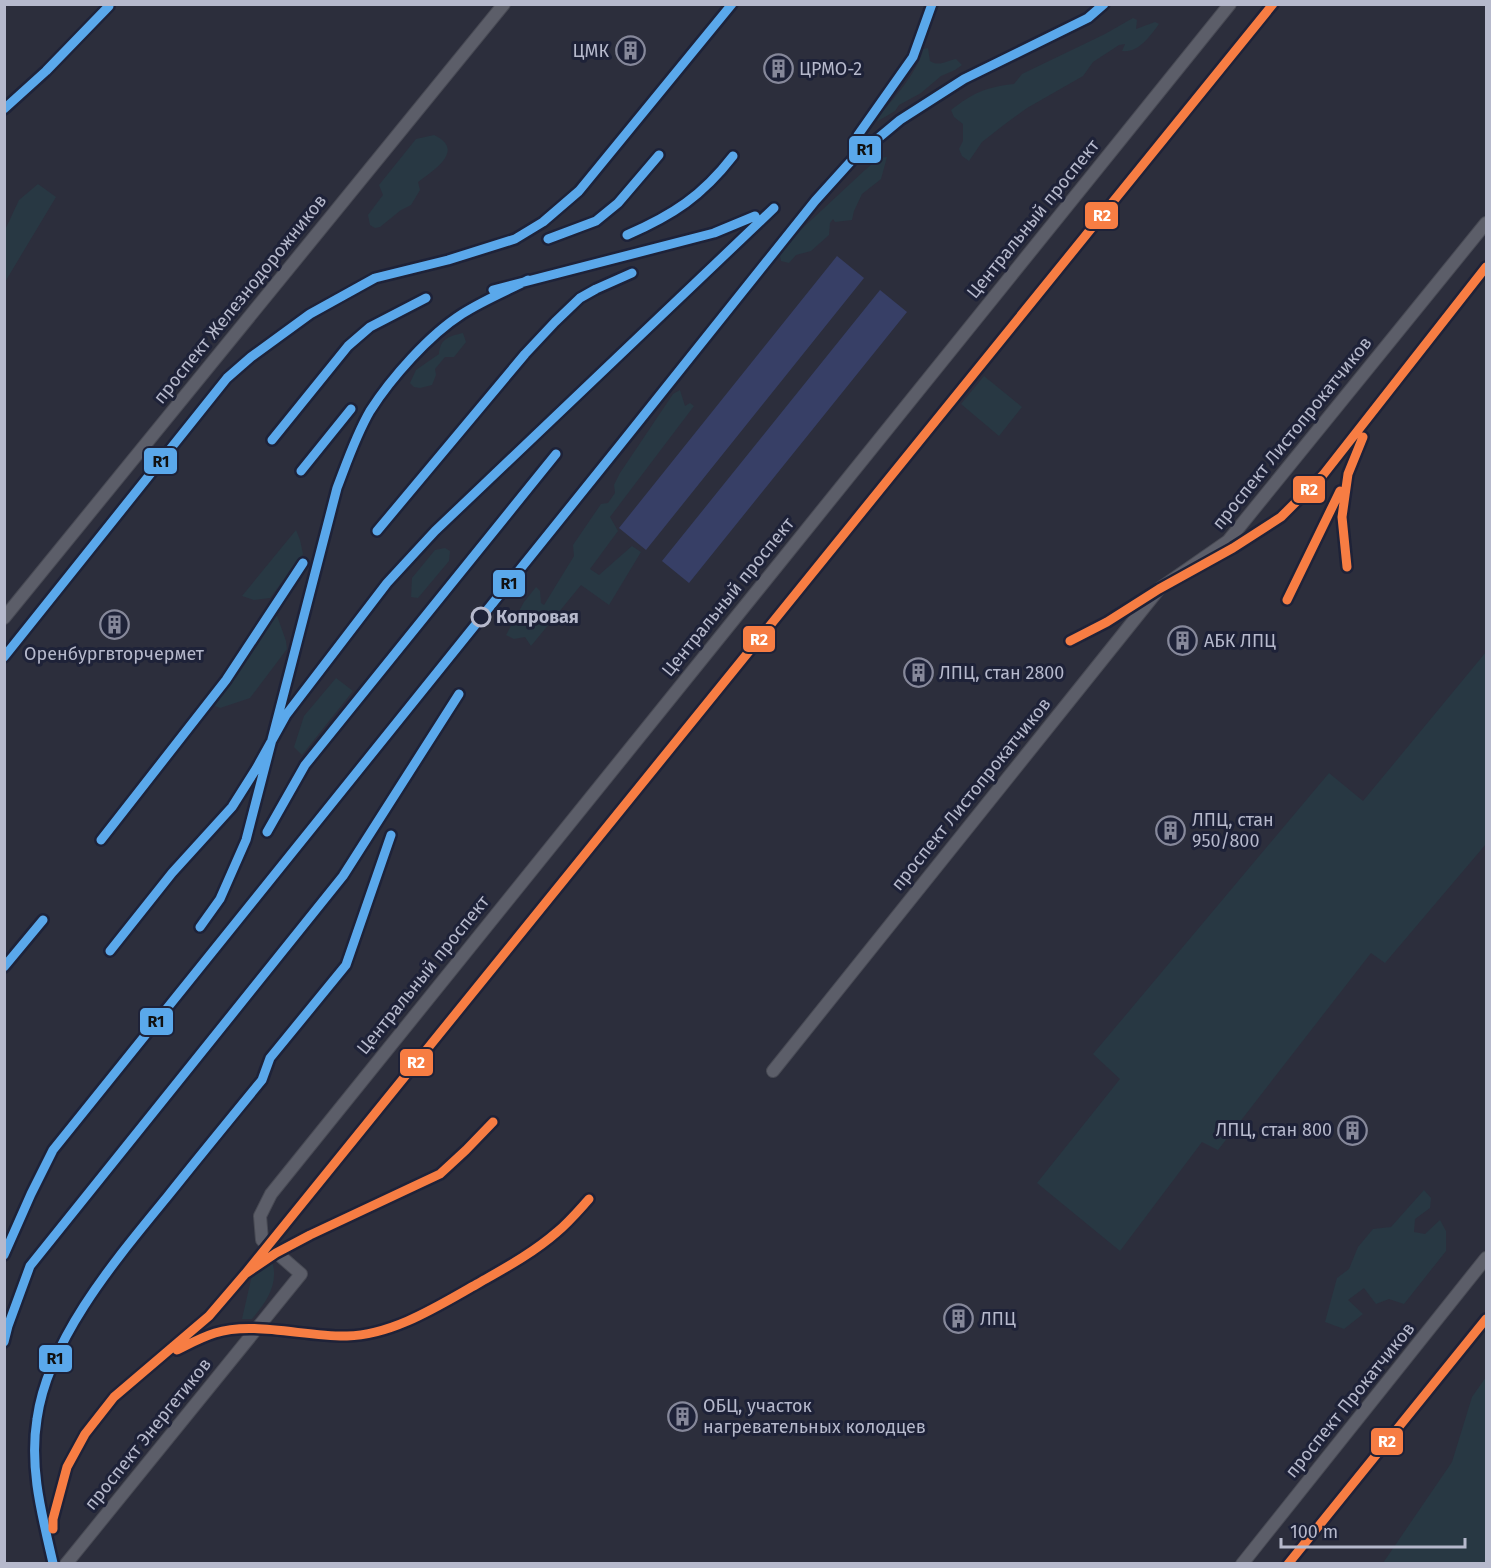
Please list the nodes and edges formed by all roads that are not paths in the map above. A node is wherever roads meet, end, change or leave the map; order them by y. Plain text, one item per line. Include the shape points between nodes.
1 (504, 4) edge
2 (1230, 4) edge
3 (1486, 223) edge
4 (4, 618) edge
5 (773, 1071) dead end
6 (260, 1216) joint
7 (1486, 1258) edge
8 (66, 1563) edge
9 (1242, 1563) edge

1 - 4 street, проспект Железнодорожников
2 - 6 street, Центральный проспект via 278,1184
3 - 5 street, проспект Листопрокатчиков via 1228,541 1159,589
6 - 8 street, проспект Энергетиков via 262,1240 301,1274
7 - 9 street, проспект Прокатчиков

